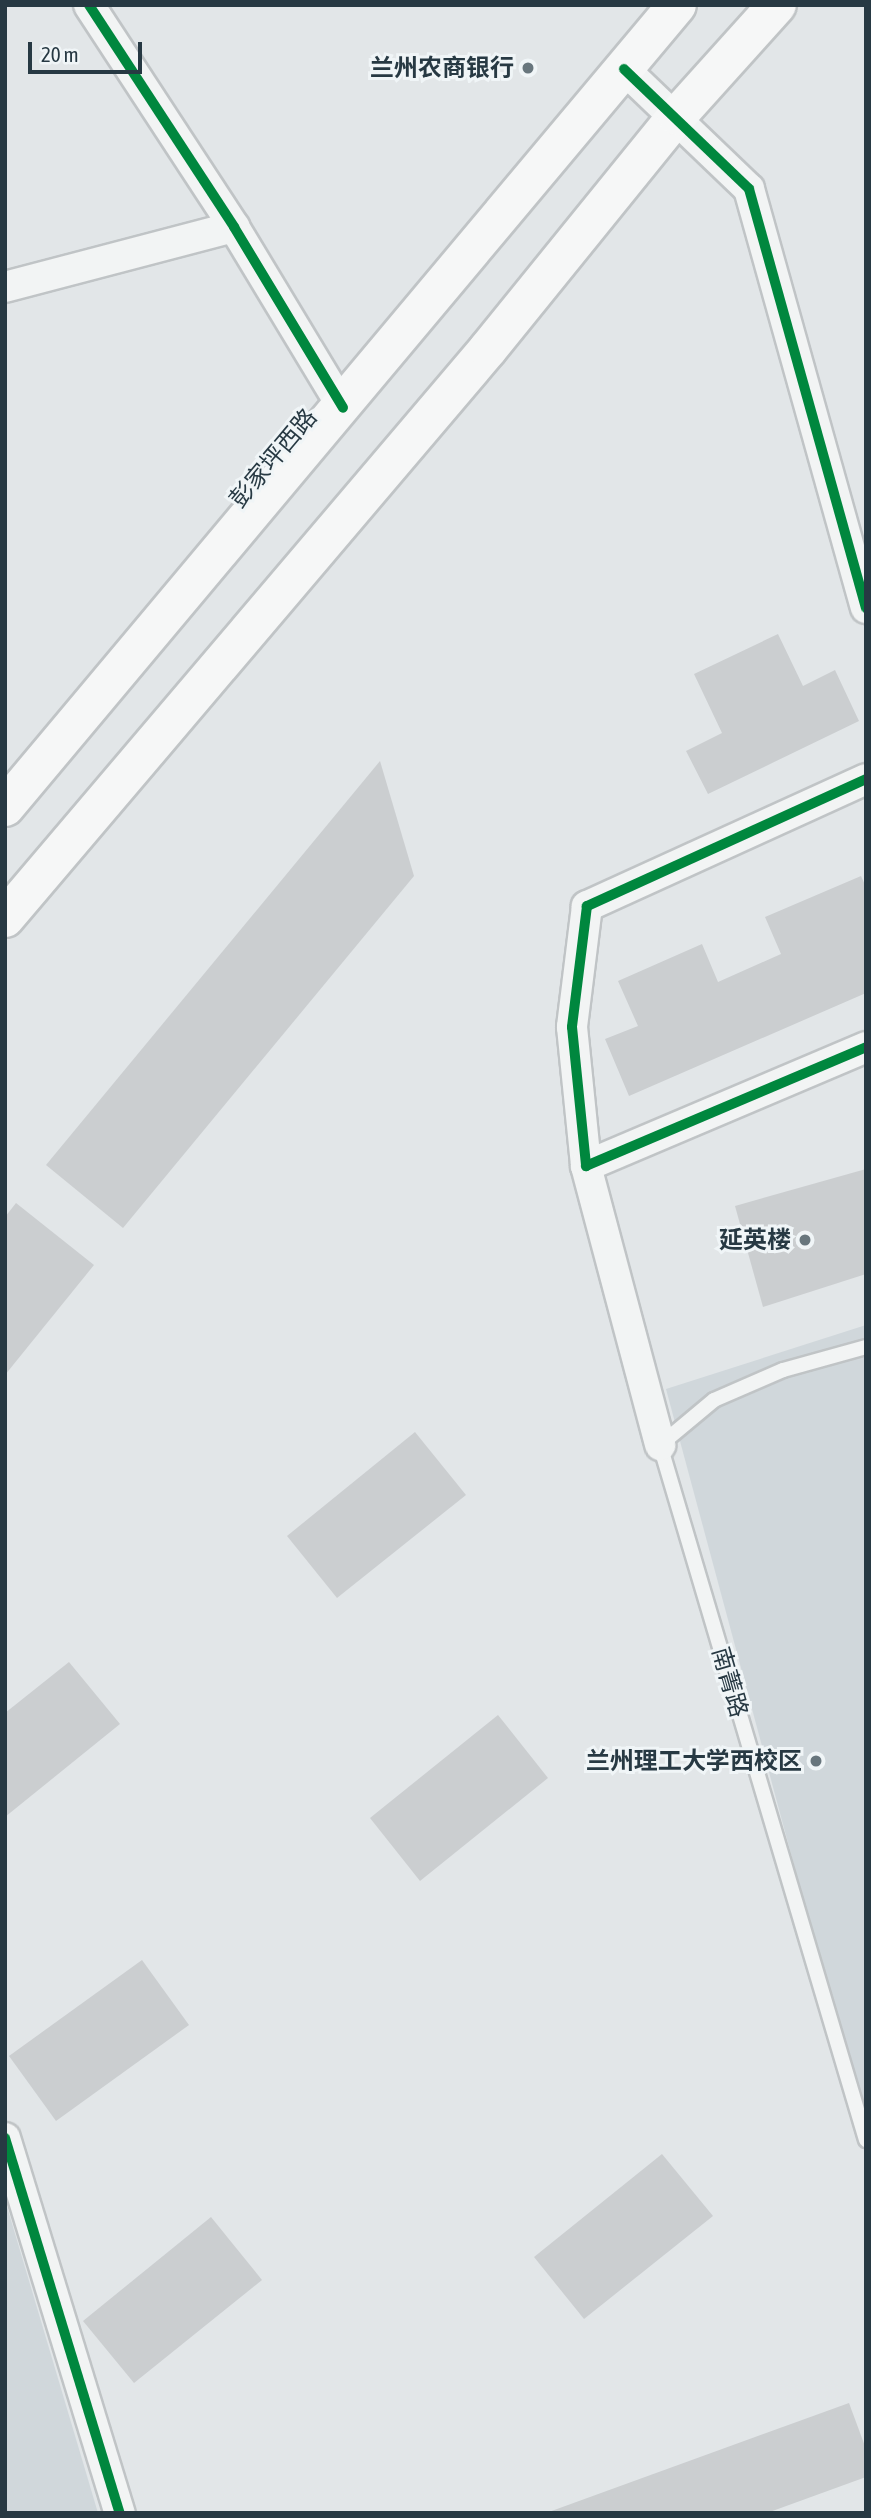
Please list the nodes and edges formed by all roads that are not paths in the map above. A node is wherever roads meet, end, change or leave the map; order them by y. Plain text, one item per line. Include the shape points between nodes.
1 (89, 5) edge
2 (677, 5) edge
3 (777, 5) edge
4 (624, 69) junction
5 (677, 116) junction
6 (234, 227) junction
7 (5, 287) edge
8 (342, 408) junction
9 (866, 608) edge
10 (866, 779) edge
11 (5, 807) edge
12 (5, 918) edge
13 (866, 1047) edge
14 (586, 1166) junction
15 (866, 1347) edge
16 (660, 1445) junction
17 (5, 2138) edge
18 (866, 2140) edge
19 (120, 2513) edge

1 - 6 street
2 - 4 main road, 彭家坪西路
3 - 5 main road
4 - 5 street
4 - 8 main road, 彭家坪西路
5 - 9 street via 749,189
5 - 12 main road via 488,349
6 - 7 street
6 - 8 street
8 - 11 main road, 彭家坪西路
10 - 14 street via 587,906 572,1027
13 - 14 street
14 - 16 street
15 - 16 lane via 783,1370 714,1400
16 - 18 lane, 南菁路
17 - 19 street

